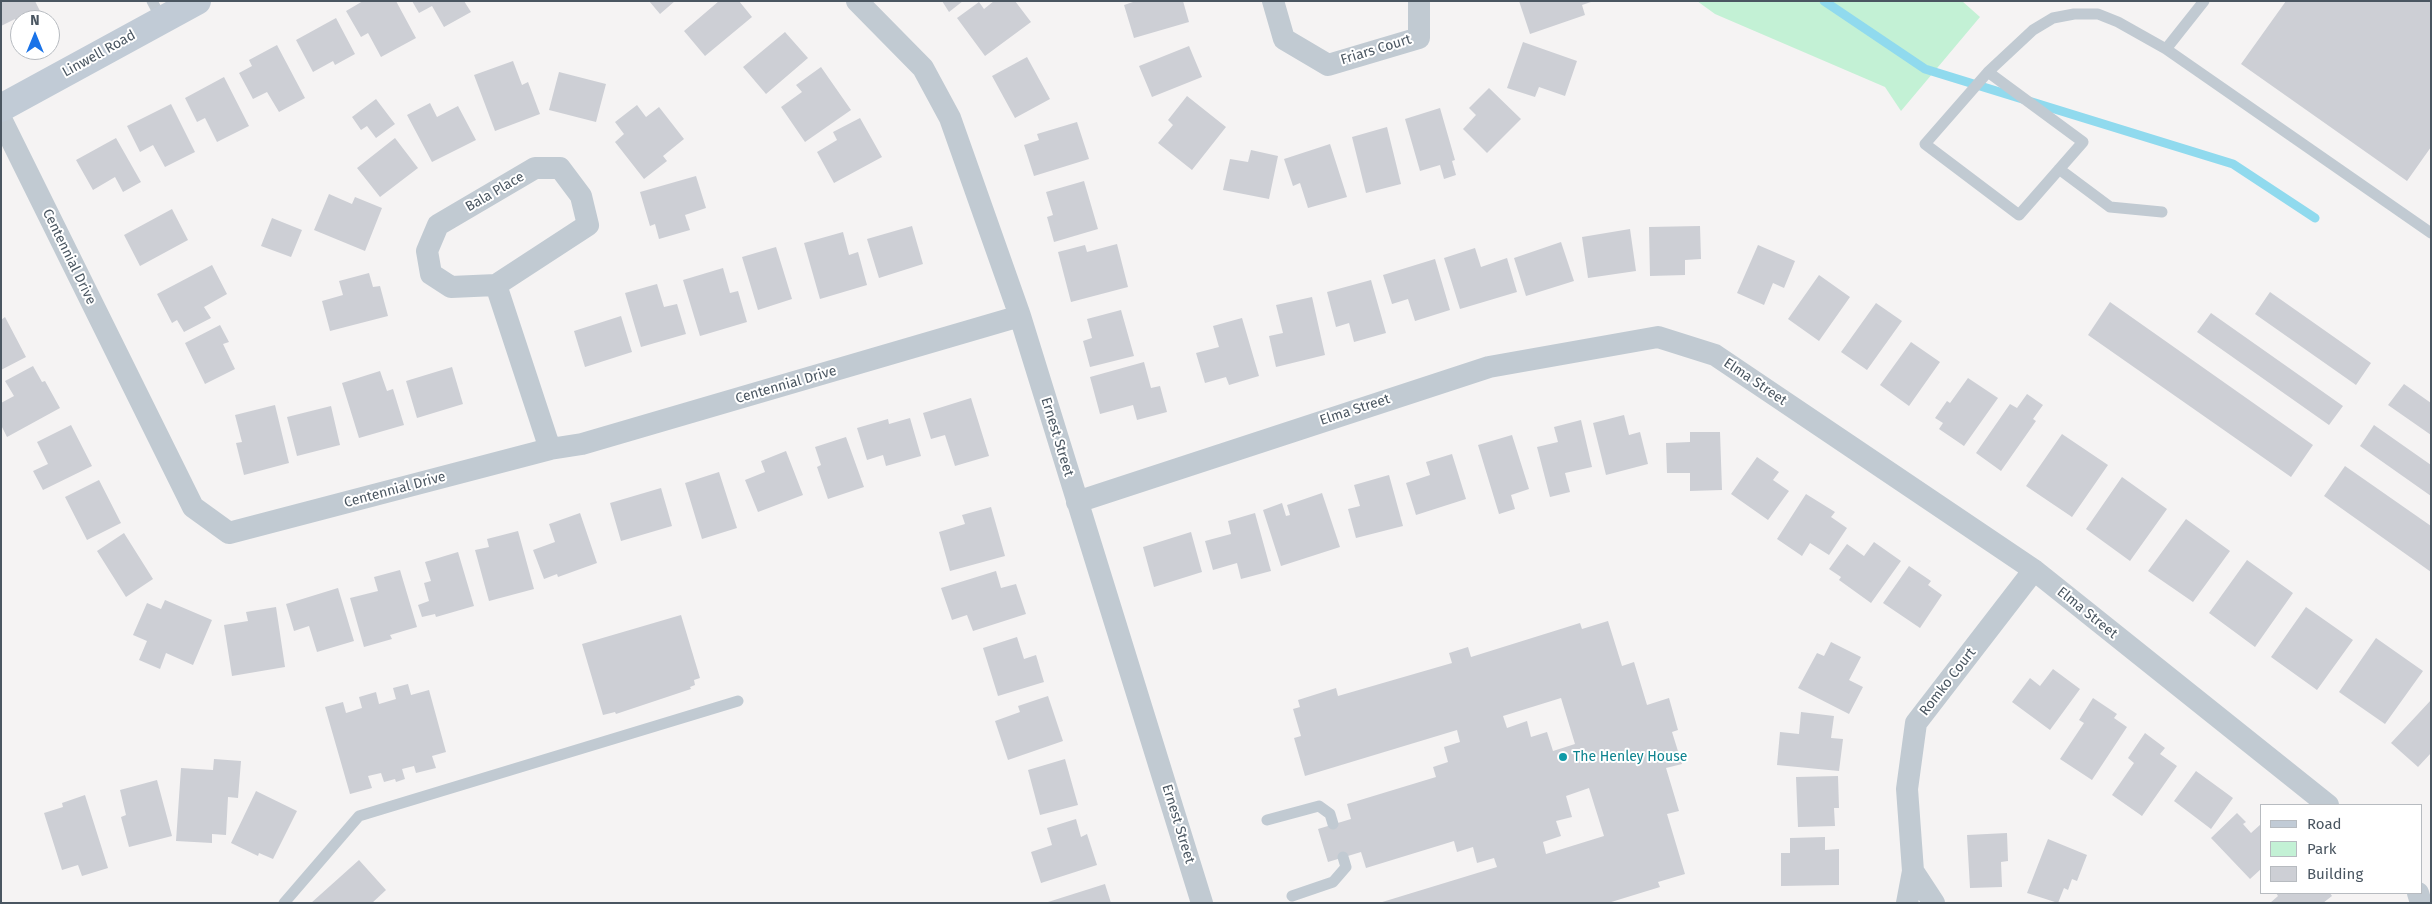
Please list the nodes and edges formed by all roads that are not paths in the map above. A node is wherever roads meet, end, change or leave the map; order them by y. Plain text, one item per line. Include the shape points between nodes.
1 (197, 1) edge
2 (857, 1) edge
3 (1273, 1) edge
4 (1420, 1) edge
5 (2204, 1) edge
6 (157, 10) edge
7 (2166, 49) junction
8 (1988, 72) junction
9 (1, 108) edge
10 (1, 120) edge
11 (2059, 169) junction
12 (2162, 212) dead end
13 (2431, 233) edge
14 (496, 285) junction
15 (1020, 316) junction
16 (550, 449) junction
17 (1077, 502) junction
18 (2034, 570) junction
19 (738, 701) dead end
20 (2327, 804) edge
21 (1267, 820) dead end
22 (1334, 824) dead end
23 (1343, 857) dead end
24 (1913, 871) junction
25 (1292, 896) dead end
26 (284, 903) edge
27 (1202, 903) edge
28 (1907, 903) edge
29 (1934, 903) edge

1 - 6 main road, Linwell Road
2 - 15 street, Ernest Street via 923,68 950,118
3 - 4 street, Friars Court via 1284,39 1328,65 1419,38
5 - 7 lane
6 - 9 main road, Linwell Road
7 - 8 lane via 2098,14 2074,14 2053,18 2033,30
7 - 13 lane
8 - 11 lane via 2082,142
8 - 11 lane via 1925,144 2019,215
10 - 16 street, Centennial Drive via 193,508 229,533
11 - 12 lane via 2110,207
14 - 14 street, Bala Place via 588,225 581,196 560,168 535,168 438,225 427,251 431,274 451,287
14 - 16 street
15 - 16 street, Centennial Drive via 582,444
15 - 17 street, Ernest Street
17 - 18 street, Elma Street via 1490,366 1658,338 1715,355
17 - 27 street, Ernest Street
18 - 20 street, Elma Street
18 - 24 street, Romko Court via 1916,723 1907,789
19 - 26 lane via 359,816
21 - 22 lane via 1319,806 1330,814
23 - 25 lane via 1346,867 1333,882
24 - 28 street, Romko Court
24 - 29 street, Romko Court

